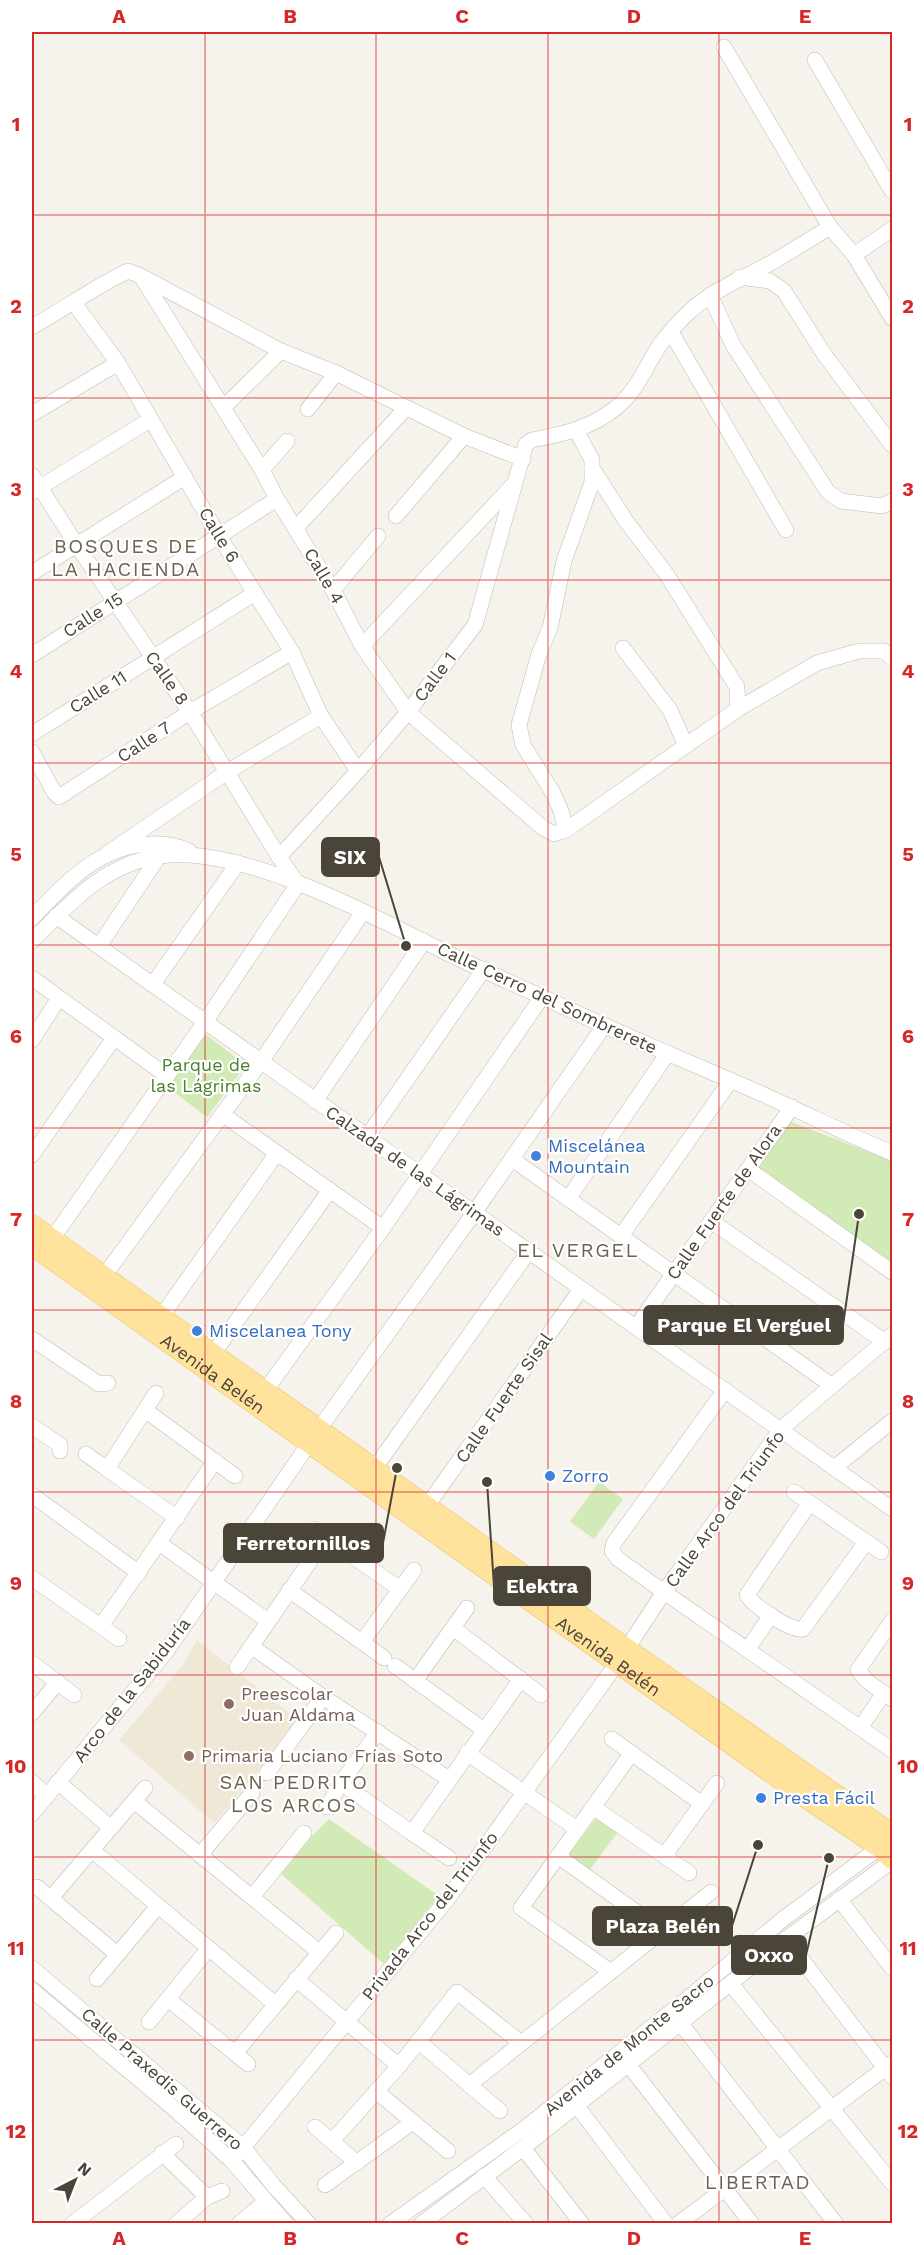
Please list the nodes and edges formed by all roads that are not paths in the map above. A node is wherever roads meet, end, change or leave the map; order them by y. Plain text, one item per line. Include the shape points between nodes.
1 (724, 48) dead end
2 (815, 60) dead end
3 (892, 191) edge
4 (830, 227) junction
5 (892, 229) edge
6 (854, 255) junction
7 (141, 276) junction
8 (740, 277) junction
9 (710, 295) junction
10 (74, 303) junction
11 (892, 316) edge
12 (32, 327) edge
13 (671, 332) junction
14 (282, 351) junction
15 (118, 363) junction
16 (336, 373) junction
17 (224, 407) junction
18 (406, 408) junction
19 (308, 409) dead end
20 (32, 414) edge
21 (150, 420) junction
22 (576, 430) junction
23 (464, 436) junction
24 (287, 441) dead end
25 (892, 445) edge
26 (523, 459) junction
27 (592, 468) junction
28 (262, 470) junction
29 (185, 477) junction
30 (515, 483) junction
31 (34, 485) edge
32 (277, 499) junction
33 (892, 501) edge
34 (396, 516) dead end
35 (296, 528) junction
36 (786, 530) dead end
37 (219, 536) junction
38 (378, 536) dead end
39 (76, 544) junction
40 (32, 573) edge
41 (333, 590) junction
42 (255, 593) junction
43 (115, 601) junction
44 (362, 646) junction
45 (623, 648) dead end
46 (292, 652) junction
47 (32, 655) edge
48 (152, 658) junction
49 (892, 658) edge
50 (738, 709) junction
51 (190, 712) junction
52 (408, 712) junction
53 (321, 716) junction
54 (32, 734) edge
55 (686, 746) junction
56 (32, 752) edge
57 (358, 771) junction
58 (227, 772) junction
59 (560, 832) junction
60 (108, 853) junction
61 (198, 855) junction
62 (159, 856) junction
63 (279, 857) junction
64 (238, 863) junction
65 (298, 884) junction
66 (363, 912) junction
67 (56, 916) junction
68 (32, 918) edge
69 (32, 941) edge
70 (424, 941) junction
71 (99, 946) junction
72 (484, 969) junction
73 (32, 978) edge
74 (153, 984) junction
75 (542, 997) junction
76 (59, 998) junction
77 (206, 1022) junction
78 (604, 1026) junction
79 (114, 1038) junction
80 (32, 1040) edge
81 (668, 1053) junction
82 (260, 1063) junction
83 (166, 1076) junction
84 (731, 1080) junction
85 (315, 1101) junction
86 (792, 1107) junction
87 (222, 1114) junction
88 (367, 1137) junction
89 (277, 1153) junction
90 (892, 1153) edge
91 (32, 1155) edge
92 (512, 1159) junction
93 (748, 1169) junction
94 (420, 1175) junction
95 (330, 1190) junction
96 (568, 1198) junction
97 (474, 1213) junction
98 (711, 1221) junction
99 (32, 1225) edge
100 (383, 1228) junction
101 (621, 1236) junction
102 (52, 1239) junction
103 (32, 1245) edge
104 (529, 1251) junction
105 (892, 1272) edge
106 (674, 1274) junction
107 (99, 1283) junction
108 (581, 1288) junction
109 (161, 1317) junction
110 (636, 1327) junction
111 (32, 1339) edge
112 (889, 1339) edge
113 (213, 1354) junction
114 (108, 1383) dead end
115 (831, 1385) junction
116 (725, 1390) junction
117 (265, 1391) junction
118 (156, 1393) dead end
119 (145, 1410) junction
120 (892, 1421) edge
121 (32, 1426) edge
122 (781, 1429) junction
123 (314, 1437) junction
124 (60, 1451) dead end
125 (86, 1454) dead end
126 (215, 1461) junction
127 (834, 1468) junction
128 (107, 1469) junction
129 (374, 1469) junction
130 (235, 1476) dead end
131 (794, 1492) dead end
132 (32, 1495) edge
133 (809, 1504) junction
134 (427, 1506) junction
135 (892, 1507) edge
136 (177, 1518) junction
137 (866, 1542) junction
138 (159, 1543) junction
139 (881, 1552) dead end
140 (414, 1570) dead end
141 (139, 1573) junction
142 (32, 1578) edge
143 (214, 1581) junction
144 (400, 1589) junction
145 (289, 1590) junction
146 (664, 1592) junction
147 (467, 1608) dead end
148 (771, 1615) junction
149 (268, 1621) junction
150 (892, 1621) edge
151 (100, 1626) junction
152 (453, 1628) junction
153 (119, 1639) dead end
154 (362, 1642) junction
155 (251, 1646) junction
156 (748, 1648) junction
157 (622, 1656) junction
158 (32, 1662) edge
159 (237, 1667) dead end
160 (521, 1679) junction
161 (415, 1681) junction
162 (58, 1682) junction
163 (74, 1695) dead end
164 (541, 1695) dead end
165 (323, 1696) junction
166 (888, 1696) edge
167 (32, 1713) edge
168 (860, 1728) junction
169 (483, 1730) junction
170 (378, 1732) junction
171 (612, 1740) dead end
172 (892, 1750) edge
173 (467, 1753) junction
174 (631, 1754) junction
175 (267, 1773) dead end
176 (449, 1779) junction
177 (32, 1782) edge
178 (58, 1782) junction
179 (341, 1783) junction
180 (717, 1783) dead end
181 (145, 1788) dead end
182 (252, 1793) dead end
183 (523, 1794) junction
184 (47, 1796) junction
185 (134, 1801) junction
186 (702, 1804) junction
187 (593, 1807) junction
188 (327, 1808) dead end
189 (32, 1814) edge
190 (111, 1828) junction
191 (577, 1830) junction
192 (304, 1833) dead end
193 (412, 1833) junction
194 (890, 1848) edge
195 (92, 1850) junction
196 (200, 1855) junction
197 (558, 1856) junction
198 (664, 1856) junction
199 (448, 1858) dead end
200 (689, 1873) dead end
201 (37, 1887) dead end
202 (711, 1892) dead end
203 (252, 1897) junction
204 (51, 1898) junction
205 (839, 1899) junction
206 (158, 1906) junction
207 (663, 1931) junction
208 (336, 1933) dead end
209 (786, 1939) junction
210 (209, 1948) junction
211 (319, 1952) junction
212 (117, 1954) junction
213 (32, 1968) edge
214 (892, 1968) edge
215 (611, 1972) junction
216 (97, 1979) dead end
217 (296, 1979) junction
218 (731, 1984) junction
219 (32, 1990) edge
220 (168, 1999) junction
221 (275, 2004) junction
222 (149, 2022) dead end
223 (346, 2022) junction
224 (681, 2024) junction
225 (418, 2041) junction
226 (521, 2043) junction
227 (235, 2053) junction
228 (248, 2064) dead end
229 (628, 2064) junction
230 (399, 2066) junction
231 (890, 2070) edge
232 (469, 2085) junction
233 (376, 2091) junction
234 (577, 2106) junction
235 (832, 2109) junction
236 (500, 2111) dead end
237 (413, 2122) junction
238 (315, 2127) dead end
239 (332, 2141) junction
240 (176, 2144) dead end
241 (243, 2147) junction
242 (524, 2148) junction
243 (778, 2149) junction
244 (448, 2151) dead end
245 (162, 2153) junction
246 (232, 2161) junction
247 (357, 2163) junction
248 (484, 2176) junction
249 (892, 2183) edge
250 (325, 2185) dead end
251 (724, 2189) junction
252 (222, 2191) dead end
253 (207, 2197) junction
254 (270, 2206) junction
255 (429, 2221) edge
256 (72, 2223) edge
257 (176, 2223) edge
258 (238, 2223) edge
259 (260, 2223) edge
260 (286, 2223) edge
261 (309, 2223) edge
262 (390, 2223) edge
263 (526, 2223) edge
264 (582, 2223) edge
265 (666, 2223) edge
266 (678, 2223) edge
267 (752, 2223) edge
268 (836, 2223) edge

1 - 4 street
2 - 3 street
4 - 6 street
4 - 8 street
5 - 6 street
6 - 11 street
7 - 10 street via 128,272
7 - 14 street
7 - 17 street, Calle 4
8 - 9 street
8 - 25 street via 770,281 784,291 824,354
9 - 13 street
9 - 33 street via 733,345 828,492 841,501 882,506
10 - 12 street
10 - 15 street, Calle 6
13 - 22 street via 619,406
13 - 36 street
14 - 16 street
14 - 17 street
15 - 20 street
15 - 21 street, Calle 6
16 - 18 street
16 - 19 street
17 - 28 street, Calle 4
18 - 23 street
18 - 35 street
21 - 29 street, Calle 6
21 - 31 street
22 - 26 street, Calle 1 via 532,440 526,444
22 - 27 street via 592,460
23 - 26 street
23 - 34 street
24 - 28 street
26 - 30 street, Calle 1
27 - 50 street via 667,575 737,687
27 - 59 street via 592,482 564,561 550,628 519,725 523,745 561,811
28 - 32 street, Calle 4
29 - 37 street, Calle 6
29 - 39 street
30 - 44 street
30 - 52 street, Calle 1 via 475,625
31 - 39 street, Calle 8
32 - 35 street, Calle 4
32 - 37 street, Calle 15
35 - 41 street, Calle 4
37 - 42 street, Calle 6
37 - 43 street, Calle 15
38 - 41 street
39 - 40 street
39 - 43 street, Calle 8
41 - 44 street, Calle 4
42 - 46 street, Calle 6
42 - 48 street, Calle 11
43 - 47 street, Calle 15
43 - 48 street, Calle 8
44 - 52 street, Calle 4
45 - 55 street via 670,710
46 - 51 street, Calle 7
46 - 53 street, Calle 6
48 - 51 street, Calle 8
48 - 54 street, Calle 11
49 - 50 street via 884,651 859,651 817,663
50 - 55 street
51 - 56 street, Calle 7 via 59,797
51 - 58 street, Calle 8
52 - 57 street, Calle 1
52 - 59 street, Calle 4 via 543,828
53 - 57 street, Calle 6
53 - 58 street
55 - 59 street
57 - 63 street, Calle 1
58 - 60 street
58 - 63 street, Calle 8
60 - 61 street, Calle Cerro del Sombrerete via 134,845 163,843
60 - 68 street, Calle Cerro del Sombrerete via 86,867
61 - 62 street, Calle Cerro del Sombrerete
61 - 64 street, Calle Cerro del Sombrerete
62 - 67 street, Calle Cerro del Sombrerete via 119,867 76,896
62 - 71 street
63 - 65 street, Calle 8
64 - 65 street, Calle Cerro del Sombrerete
64 - 74 street
65 - 66 street, Calle Cerro del Sombrerete
65 - 77 street
66 - 70 street, Calle Cerro del Sombrerete
66 - 82 street
67 - 69 street, Calle Cerro del Sombrerete
67 - 71 street, Calzada de las Lágrimas
70 - 72 street, Calle Cerro del Sombrerete
70 - 85 street
71 - 74 street, Calzada de las Lágrimas
72 - 75 street, Calle Cerro del Sombrerete
72 - 88 street
73 - 76 street
74 - 77 street, Calzada de las Lágrimas
75 - 78 street, Calle Cerro del Sombrerete
75 - 94 street
76 - 79 street
76 - 80 street
77 - 82 street, Calzada de las Lágrimas
77 - 83 street
78 - 81 street, Calle Cerro del Sombrerete
78 - 92 street, Arco de la Sabiduría
79 - 83 street
79 - 91 street
81 - 84 street, Calle Cerro del Sombrerete
81 - 96 street
82 - 85 street, Calzada de las Lágrimas
82 - 87 street
83 - 102 street
84 - 86 street, Calle Cerro del Sombrerete
84 - 101 street
85 - 88 street, Calzada de las Lágrimas
86 - 90 street, Calle Cerro del Sombrerete
86 - 93 street, Calle Fuerte de Alora
87 - 89 street
87 - 107 street
88 - 94 street, Calzada de las Lágrimas
89 - 95 street
89 - 109 street
92 - 96 street
92 - 97 street, Arco de la Sabiduría
93 - 98 street, Calle Fuerte de Alora
93 - 105 street
94 - 97 street, Calzada de las Lágrimas
94 - 100 street
95 - 100 street
95 - 113 street
96 - 101 street
97 - 104 street, Calzada de las Lágrimas
97 - 123 street, Arco de la Sabiduría
98 - 106 street, Calle Fuerte de Alora
98 - 112 street
99 - 102 main road, Avenida Belén
100 - 117 street
101 - 106 street
102 - 107 main road, Avenida Belén
103 - 107 main road, Avenida Belén
104 - 108 street, Calzada de las Lágrimas
104 - 129 street
106 - 110 street, Calle Fuerte de Alora
106 - 115 street
107 - 109 main road, Avenida Belén
107 - 123 main road, Avenida Belén
108 - 110 street, Calzada de las Lágrimas
108 - 134 street, Calle Fuerte Sisal
109 - 113 main road, Avenida Belén
110 - 116 street, Calzada de las Lágrimas
111 - 114 street via 99,1384
112 - 115 street, Calle Arco del Triunfo
113 - 117 main road, Avenida Belén
115 - 122 street, Calle Arco del Triunfo
116 - 122 street, Calzada de las Lágrimas
116 - 146 street via 614,1543 612,1551 618,1559
117 - 123 main road, Avenida Belén
118 - 119 street
119 - 126 street
119 - 128 street
120 - 127 street
121 - 124 street via 60,1445
122 - 127 street, Calzada de las Lágrimas
122 - 146 street, Calle Arco del Triunfo
123 - 129 main road, Avenida Belén
123 - 143 street, Arco de la Sabiduría
123 - 157 main road, Avenida Belén
125 - 128 street
126 - 130 street
126 - 136 street
127 - 135 street, Calzada de las Lágrimas
128 - 136 street
129 - 134 main road, Avenida Belén
131 - 133 street
132 - 141 street
133 - 137 street
133 - 148 street via 747,1595
134 - 157 main road, Avenida Belén
136 - 138 street
137 - 139 street
137 - 148 street via 803,1629 796,1630
138 - 141 street
138 - 143 street
140 - 144 street
141 - 151 street
142 - 151 street
143 - 149 street
143 - 178 street, Arco de la Sabiduría via 166,1652
144 - 145 street via 320,1533
144 - 154 street
145 - 149 street
145 - 154 street
146 - 156 street
146 - 157 street, Calle Arco del Triunfo
147 - 152 street
148 - 156 street
149 - 155 street
150 - 166 street via 858,1670
151 - 153 street
152 - 160 street
152 - 161 street
154 - 161 street
155 - 159 street
155 - 165 street
156 - 168 street
157 - 183 street, Privada Arco del Triunfo
157 - 194 main road, Avenida Belén via 808,1799
158 - 162 street
160 - 164 street
160 - 169 street
161 - 169 street
162 - 163 street
162 - 167 street
165 - 170 street
165 - 175 street
166 - 168 street
168 - 172 street
169 - 173 street
170 - 176 street
170 - 179 street
171 - 174 street
173 - 176 street
173 - 183 street
174 - 186 street
174 - 187 street
176 - 193 street
177 - 184 street
178 - 184 street, Arco de la Sabiduría
178 - 190 street
179 - 188 street
179 - 193 street
180 - 186 street
181 - 185 street
182 - 196 street
183 - 191 street
183 - 223 street, Privada Arco del Triunfo via 446,1901
184 - 189 street, Arco de la Sabiduría
185 - 190 street
185 - 196 street
186 - 198 street
187 - 191 street
187 - 198 street
190 - 195 street
191 - 197 street
192 - 203 street
193 - 199 street
194 - 205 street, Avenida de Monte Sacro
194 - 262 street, Avenida de Monte Sacro via 783,1919 525,2128
195 - 204 street
195 - 206 street
196 - 203 street
197 - 207 street
197 - 215 street via 520,1908
198 - 200 street
201 - 204 street
202 - 207 street
203 - 211 street
204 - 212 street
205 - 209 street, Avenida de Monte Sacro
205 - 214 street
206 - 210 street
206 - 212 street
207 - 215 street
208 - 211 street
209 - 218 street, Avenida de Monte Sacro
209 - 231 street
210 - 220 street
210 - 221 street
211 - 217 street
212 - 216 street
213 - 241 street, Calle Praxedis Guerrero
215 - 226 street
217 - 221 street
217 - 223 street
218 - 224 street, Avenida de Monte Sacro
218 - 235 street
219 - 246 street, Calle Praxedis Guerrero
220 - 222 street
220 - 227 street
221 - 227 street
223 - 230 street
223 - 241 street, Privada Arco del Triunfo
224 - 229 street, Avenida de Monte Sacro
224 - 243 street
225 - 226 street via 457,1992
225 - 230 street
225 - 232 street
226 - 232 street
227 - 228 street
229 - 234 street, Avenida de Monte Sacro
229 - 251 street
230 - 233 street
231 - 235 street
232 - 236 street
233 - 237 street
233 - 239 street
234 - 242 street, Avenida de Monte Sacro
234 - 265 street
235 - 243 street
235 - 249 street
237 - 244 street
237 - 247 street
238 - 239 street
239 - 247 street
240 - 245 street
241 - 246 street, Privada Arco del Triunfo
241 - 261 street, Calle Praxedis Guerrero
242 - 248 street, Avenida de Monte Sacro
242 - 264 street
243 - 251 street
243 - 268 street
245 - 253 street
245 - 256 street
246 - 254 street, Calle Praxedis Guerrero
247 - 250 street
248 - 255 street, Avenida de Monte Sacro
248 - 263 street
251 - 266 street
251 - 267 street
252 - 253 street
253 - 257 street
254 - 258 street
254 - 259 street
254 - 260 street, Calle Praxedis Guerrero

